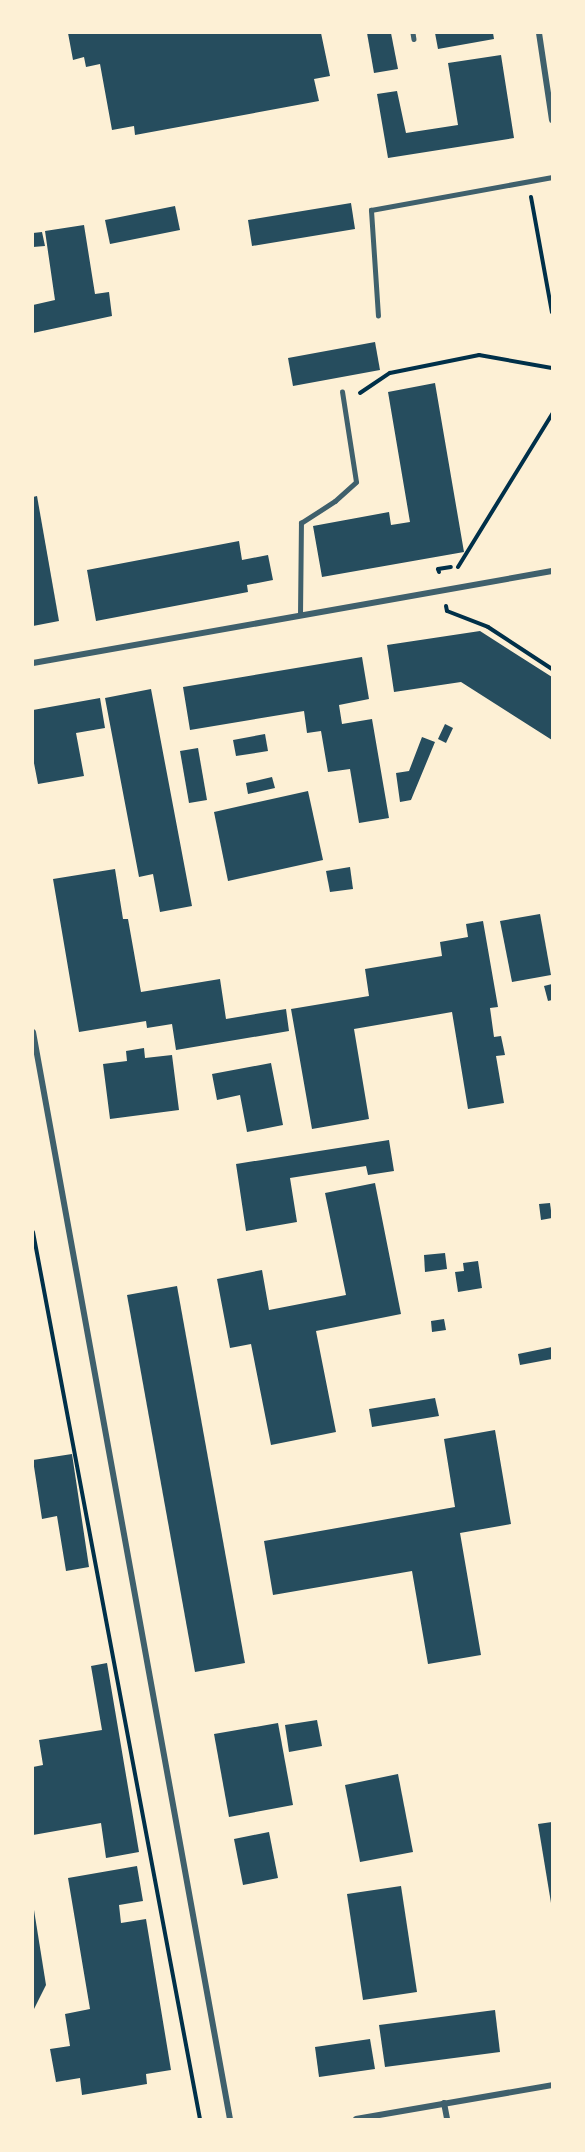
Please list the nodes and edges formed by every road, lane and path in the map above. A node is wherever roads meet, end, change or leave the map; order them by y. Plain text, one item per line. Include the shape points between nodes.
1 (539, 33) edge
2 (552, 120) edge
3 (552, 177) edge
4 (528, 181) junction
5 (552, 312) edge
6 (378, 316) dead end
7 (552, 368) edge
8 (342, 392) dead end
9 (344, 403) junction
10 (552, 414) edge
11 (552, 572) edge
12 (443, 592) junction
13 (300, 615) junction
14 (33, 663) edge
15 (552, 669) edge
16 (33, 1032) edge
17 (33, 1232) edge
18 (552, 2085) edge
19 (444, 2103) junction
20 (200, 2119) edge
21 (230, 2119) edge
22 (356, 2119) edge
23 (447, 2119) edge

1 - 2 street
3 - 4 lane
4 - 5 path
4 - 6 lane via 371,210
7 - 9 path via 479,355 390,373
8 - 9 lane
9 - 13 lane via 357,482 301,523
10 - 12 path via 460,566 438,569
11 - 12 street
12 - 13 street
12 - 15 path via 447,611 488,627
13 - 14 street
16 - 21 street
17 - 20 path
18 - 19 street
19 - 22 street
19 - 23 street

